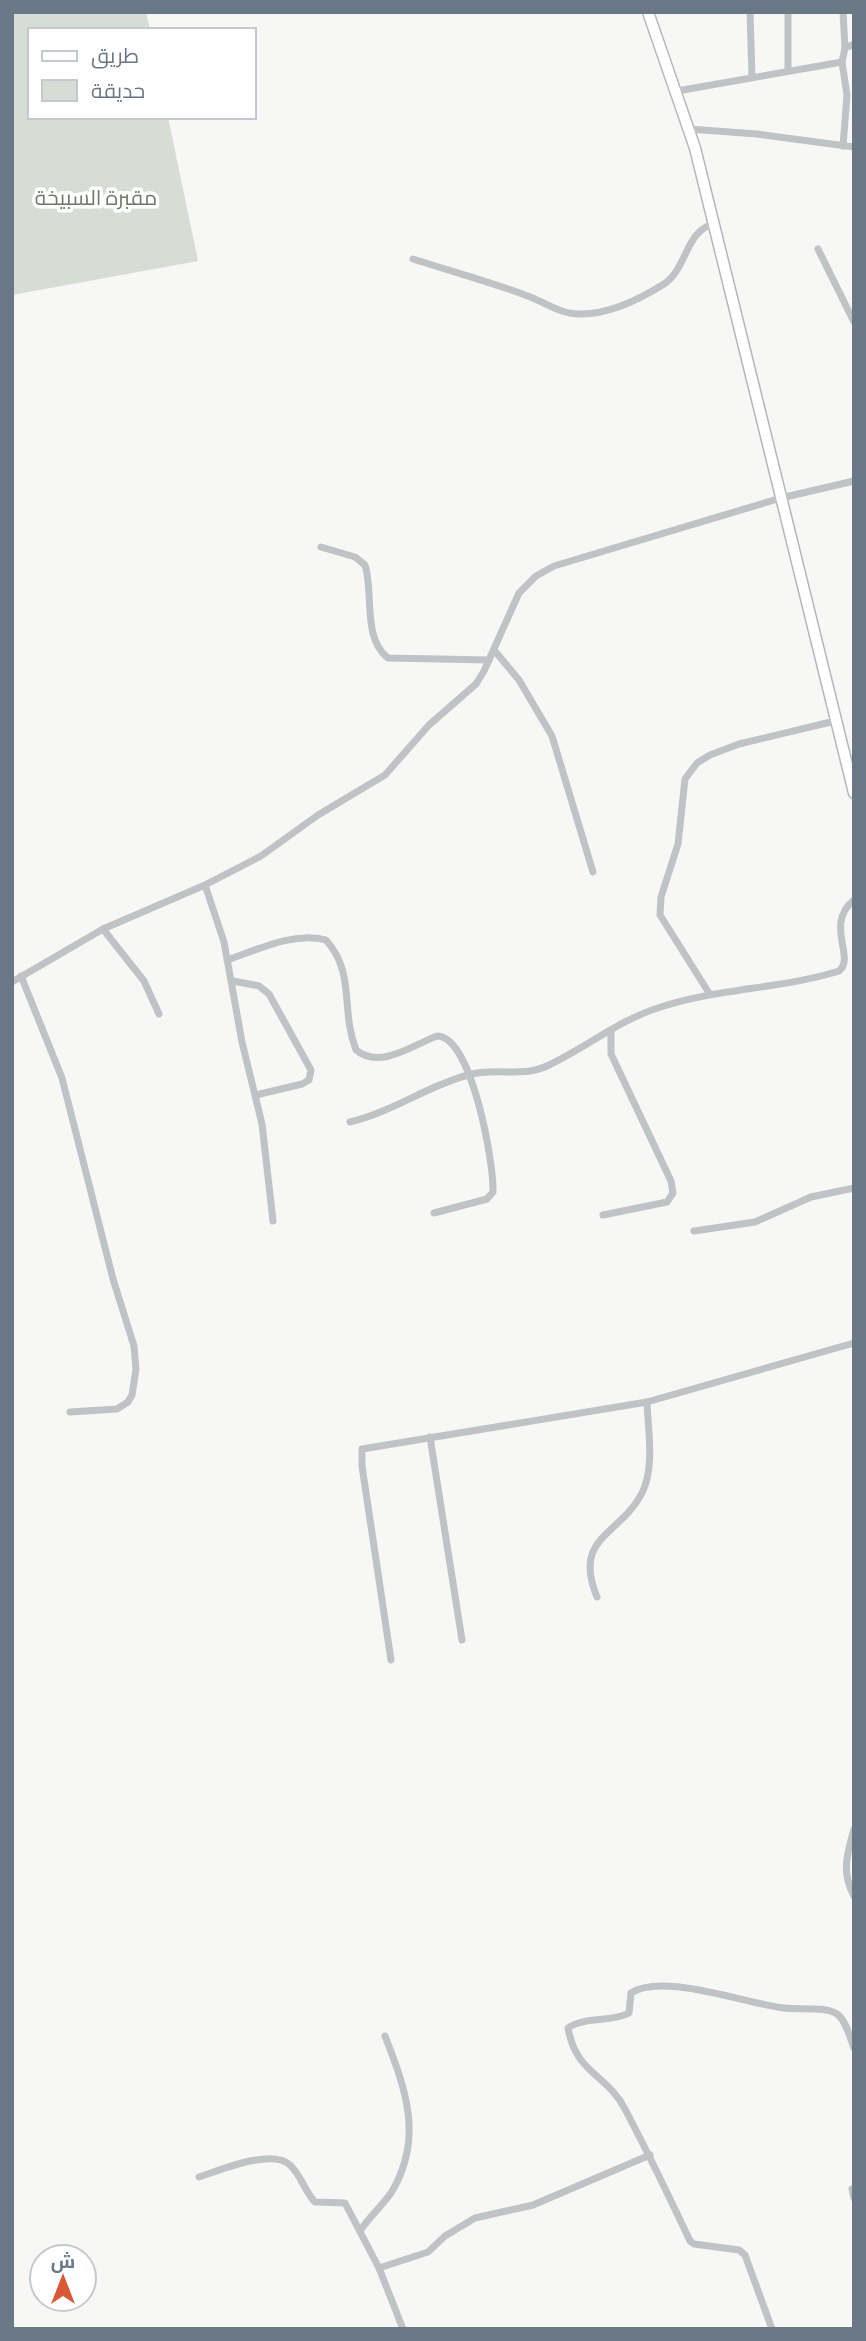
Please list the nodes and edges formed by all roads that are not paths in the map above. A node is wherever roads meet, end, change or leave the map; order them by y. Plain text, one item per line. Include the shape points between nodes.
1 (649, 12) edge
2 (750, 12) edge
3 (788, 12) edge
4 (843, 12) edge
5 (854, 44) edge
6 (845, 48) junction
7 (842, 62) junction
8 (788, 71) junction
9 (752, 78) junction
10 (677, 91) junction
11 (689, 129) junction
12 (843, 146) junction
13 (854, 147) edge
14 (713, 224) junction
15 (818, 249) dead end
16 (413, 259) dead end
17 (854, 322) edge
18 (854, 481) edge
19 (780, 499) junction
20 (321, 547) dead end
21 (494, 650) junction
22 (489, 660) junction
23 (835, 721) junction
24 (854, 793) edge
25 (593, 873) dead end
26 (205, 885) junction
27 (854, 900) edge
28 (103, 929) junction
29 (227, 960) junction
30 (21, 976) junction
31 (233, 981) junction
32 (12, 982) edge
33 (709, 993) junction
34 (159, 1014) dead end
35 (611, 1030) junction
36 (469, 1074) junction
37 (256, 1095) junction
38 (349, 1122) dead end
39 (854, 1188) edge
40 (434, 1213) dead end
41 (603, 1215) dead end
42 (273, 1221) dead end
43 (694, 1231) dead end
44 (854, 1343) edge
45 (647, 1402) junction
46 (70, 1412) dead end
47 (430, 1437) junction
48 (597, 1597) dead end
49 (462, 1640) dead end
50 (391, 1660) dead end
51 (854, 1829) edge
52 (854, 1896) edge
53 (385, 2036) dead end
54 (854, 2048) edge
55 (650, 2155) junction
56 (199, 2177) dead end
57 (360, 2231) junction
58 (379, 2268) junction
59 (403, 2329) edge
60 (772, 2329) edge

1 - 10 street
2 - 9 street
3 - 8 street
4 - 6 street
5 - 6 street
6 - 7 street
7 - 8 street
7 - 12 street via 847,95
8 - 9 street
9 - 10 street
10 - 11 street
11 - 12 street
11 - 14 street
12 - 13 street
14 - 16 street via 696,234 680,267 665,283 625,304 583,314
14 - 19 street
15 - 17 street
18 - 19 street
19 - 21 street via 554,566 536,576 511,606
19 - 23 street
20 - 22 street via 355,556 365,565 375,636 388,658
21 - 22 street
21 - 25 street via 519,680 552,736
22 - 26 street via 476,684 429,725 385,775 318,815 277,847
23 - 24 street
23 - 33 street via 710,755 696,763 685,779 678,844 660,915
26 - 28 street
26 - 29 street
27 - 33 street via 842,912 844,962 839,971
28 - 30 street
28 - 34 street via 144,981
29 - 31 street
29 - 36 street via 288,941 326,940 345,969 345,1008 356,1050 365,1056 387,1056 443,1036
30 - 32 street
30 - 46 street via 62,1078 134,1346 136,1369 128,1402 117,1409
31 - 37 street
31 - 37 street via 269,993 311,1069 309,1080 302,1084
33 - 35 street via 642,1013
35 - 36 street via 536,1070
35 - 41 street via 611,1054 673,1193 667,1202
36 - 38 street via 374,1116
36 - 40 street via 485,1124 493,1192 487,1199
37 - 42 street
39 - 43 street via 811,1198 755,1222
44 - 45 street
45 - 47 street
45 - 48 street via 649,1461 643,1492 594,1545 592,1583
47 - 49 street
47 - 50 street via 368,1447 360,1454
51 - 52 street via 845,1877
53 - 57 street via 399,2071 411,2143 390,2195
54 - 55 street via 844,2022 830,2011 781,2008 674,1987 635,1990 629,2013 568,2028 586,2071 603,2080 625,2107
55 - 58 street via 533,2206 475,2218 428,2252
55 - 60 street via 690,2241 745,2255
56 - 57 street via 252,2161 284,2161 315,2202 345,2203
57 - 58 street
58 - 59 street

